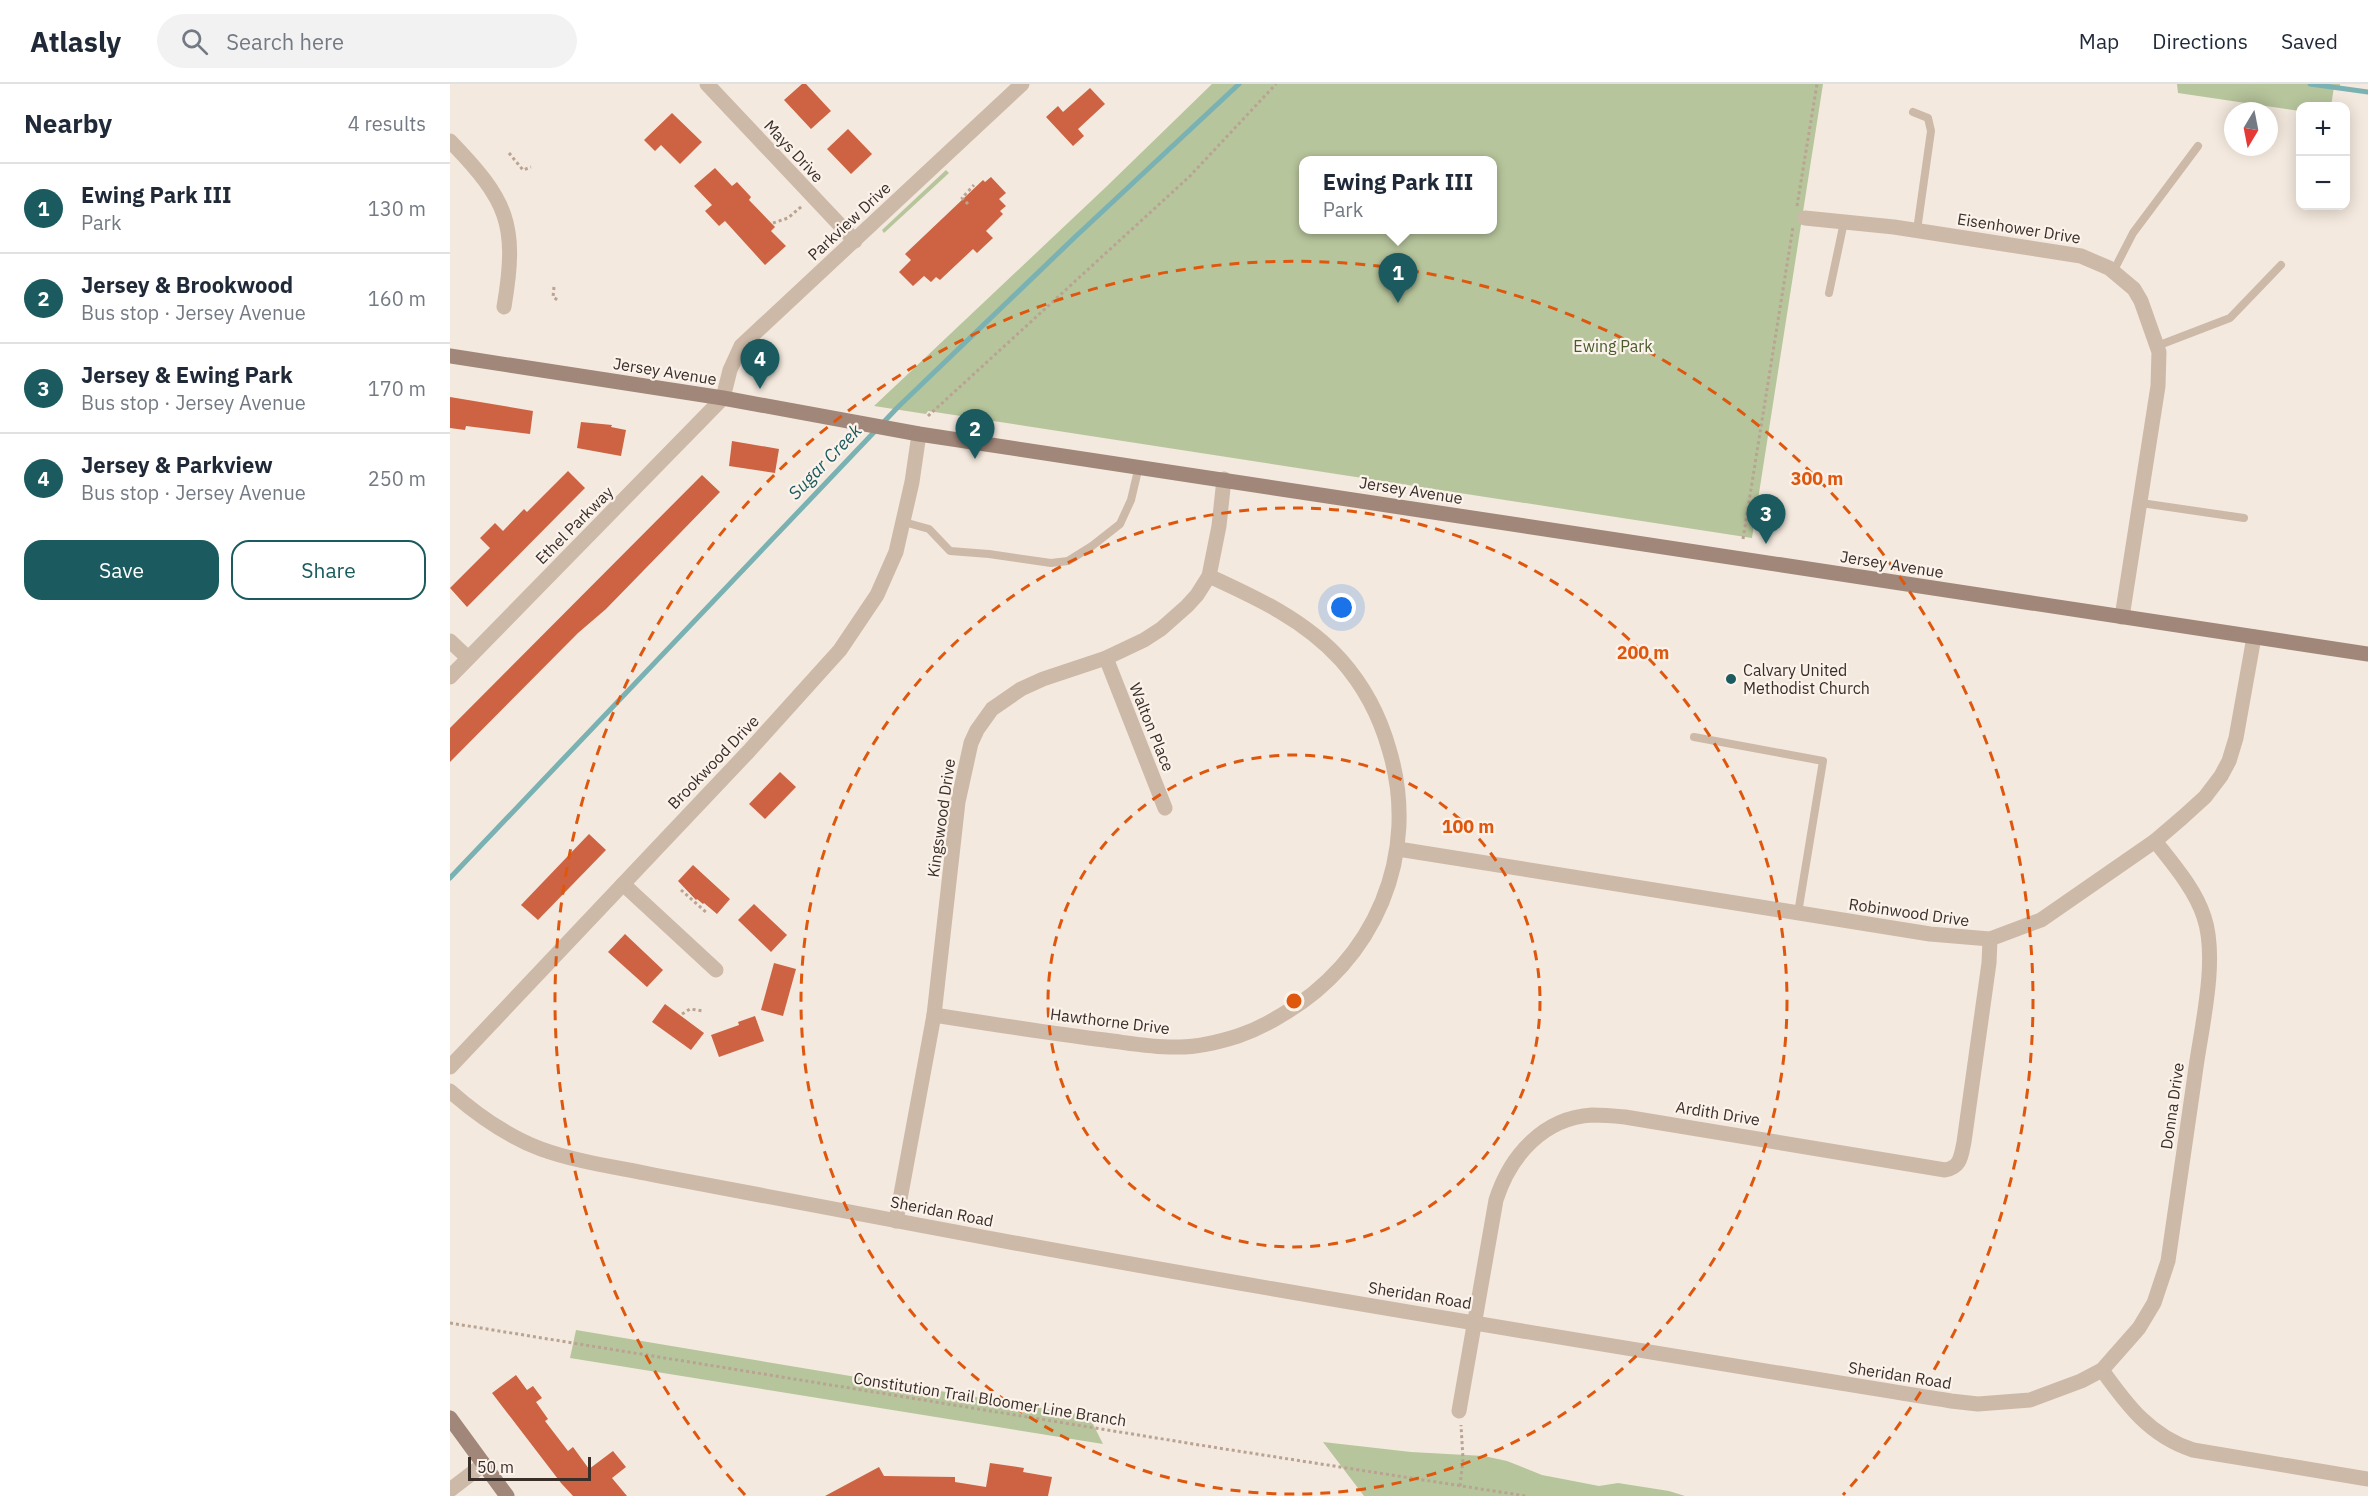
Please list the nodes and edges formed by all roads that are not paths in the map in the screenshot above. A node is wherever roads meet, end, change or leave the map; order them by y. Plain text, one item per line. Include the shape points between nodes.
1 (707, 84) edge
2 (1019, 85) edge
3 (1913, 112) dead end
4 (450, 141) edge
5 (2198, 146) dead end
6 (1798, 217) road end
7 (1844, 222) junction
8 (1917, 230) junction
9 (855, 241) junction
10 (2281, 265) dead end
11 (2113, 272) junction
12 (1829, 293) dead end
13 (504, 307) dead end
14 (2157, 346) junction
15 (450, 356) edge
16 (723, 398) junction
17 (914, 433) junction
18 (1139, 466) junction
19 (1224, 479) junction
20 (2140, 502) junction
21 (2244, 518) dead end
22 (904, 522) junction
23 (1209, 576) junction
24 (2122, 617) junction
25 (2254, 637) junction
26 (450, 641) edge
27 (2368, 654) edge
28 (468, 658) junction
29 (1106, 658) junction
30 (450, 677) edge
31 (1694, 737) dead end
32 (1165, 808) dead end
33 (2155, 841) junction
34 (1398, 849) junction
35 (623, 884) junction
36 (1798, 913) junction
37 (1990, 939) junction
38 (716, 970) dead end
39 (934, 1015) junction
40 (450, 1067) edge
41 (450, 1091) edge
42 (896, 1221) junction
43 (1476, 1322) junction
44 (2102, 1370) junction
45 (1460, 1411) road end
46 (450, 1418) edge
47 (484, 1464) junction
48 (2368, 1479) edge
49 (450, 1490) edge
50 (507, 1496) edge

1 - 9 street, Mays Drive
2 - 9 street, Parkview Drive
3 - 8 lane via 1928,118 1931,132
4 - 13 street via 482,175 502,208 510,253
5 - 11 lane via 2133,233
6 - 7 street, Eisenhower Drive
7 - 8 street, Eisenhower Drive
7 - 12 lane
8 - 11 street, Eisenhower Drive via 2073,254
9 - 16 street, Parkview Drive via 741,346
10 - 14 lane via 2230,318
11 - 14 street, Eisenhower Drive via 2141,301
14 - 20 street, Eisenhower Drive via 2158,386
15 - 16 street, Jersey Avenue
16 - 17 street, Jersey Avenue
16 - 28 street, Ethel Parkway
17 - 18 street, Jersey Avenue
17 - 22 street, Brookwood Drive
18 - 19 street, Jersey Avenue
18 - 22 lane via 1120,524 1068,561 1051,563 950,551 929,529
19 - 23 street, Kingswood Drive
19 - 24 street, Jersey Avenue
20 - 21 lane
20 - 24 street, Eisenhower Drive
22 - 35 street, Brookwood Drive via 877,595 840,650
23 - 29 street, Kingswood Drive via 1197,595 1161,629
23 - 34 street, Hawthorne Drive via 1301,624 1342,660 1355,678 1380,719 1394,765 1400,811
24 - 25 street, Jersey Avenue
25 - 27 street, Jersey Avenue
25 - 33 street, Robinwood Drive via 2229,761 2205,797
26 - 28 street
28 - 30 street, Ethel Parkway
29 - 32 street, Walton Place
29 - 39 street, Kingswood Drive via 1021,689 992,709 978,730 965,765 958,802
31 - 36 lane via 1822,761
33 - 37 street, Robinwood Drive via 2041,920
33 - 44 street, Donna Drive via 2182,877 2205,918 2207,988 2168,1261 2154,1303 2139,1328
34 - 36 street, Robinwood Drive
34 - 39 street, Hawthorne Drive via 1378,912 1346,962 1296,1007 1241,1035 1198,1046 1157,1047
35 - 38 street
35 - 40 street, Brookwood Drive
36 - 37 street, Robinwood Drive via 1930,934
37 - 43 street, Ardith Drive via 1964,1142 1957,1165 1945,1170 1625,1117 1593,1115 1568,1120 1530,1143 1502,1182
39 - 42 street, Kingswood Drive
41 - 42 street, Sheridan Road via 502,1130 558,1155
42 - 43 street, Sheridan Road
43 - 44 street, Sheridan Road via 1978,1404 2030,1400
43 - 45 street, Ardith Drive
44 - 48 street via 2146,1425 2179,1446
46 - 47 street
47 - 49 street
47 - 50 street

